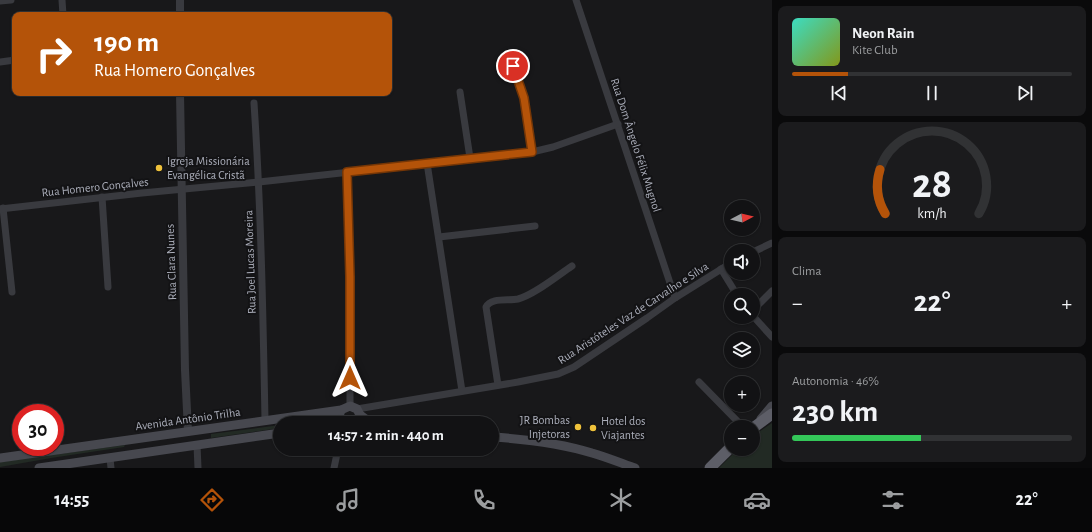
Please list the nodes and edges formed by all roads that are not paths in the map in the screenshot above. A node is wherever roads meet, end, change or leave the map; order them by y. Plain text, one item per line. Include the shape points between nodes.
1 (10, 0) edge
2 (62, 0) edge
3 (180, 0) edge
4 (576, 0) edge
5 (0, 1) edge
6 (63, 12) edge
7 (180, 12) edge
8 (12, 60) edge
9 (0, 62) edge
10 (513, 66) dead end
11 (460, 92) dead end
12 (180, 96) edge
13 (254, 103) dead end
14 (618, 124) junction
15 (532, 152) junction
16 (470, 158) junction
17 (427, 163) junction
18 (347, 172) junction
19 (259, 182) junction
20 (181, 190) junction
21 (102, 197) junction
22 (2, 209) edge
23 (535, 226) dead end
24 (439, 236) junction
25 (772, 243) edge
26 (760, 249) edge
27 (572, 266) dead end
28 (724, 267) edge
29 (721, 269) junction
30 (108, 287) dead end
31 (733, 288) edge
32 (772, 291) edge
33 (12, 292) dead end
34 (675, 298) junction
35 (760, 303) edge
36 (760, 324) edge
37 (772, 337) edge
38 (699, 382) dead end
39 (498, 386) junction
40 (462, 391) junction
41 (772, 406) edge
42 (341, 410) junction
43 (357, 413) edge
44 (772, 414) edge
45 (339, 416) edge
46 (265, 420) junction
47 (736, 420) edge
48 (760, 421) edge
49 (760, 423) edge
50 (188, 431) junction
51 (273, 434) edge
52 (499, 438) edge
53 (197, 445) junction
54 (724, 454) edge
55 (337, 456) edge
56 (0, 458) edge
57 (110, 458) junction
58 (631, 467) edge
59 (39, 468) edge
60 (111, 468) edge
61 (198, 468) edge
62 (334, 468) edge
63 (710, 468) edge

1 - 5 street
2 - 6 street
3 - 7 street
4 - 14 street, Rua Dom Ângelo Félix Mugnol
8 - 9 street
10 - 15 street via 524,98
11 - 16 street
12 - 20 street, Rua Clara Nunes
13 - 19 street, Rua Joel Lucas Moreira
14 - 15 street, Rua Homero Gonçalves
14 - 34 street, Rua Dom Ângelo Félix Mugnol
15 - 16 street, Rua Homero Gonçalves
16 - 17 street, Rua Homero Gonçalves
17 - 18 street, Rua Homero Gonçalves
17 - 24 street
18 - 19 street, Rua Homero Gonçalves
18 - 43 street
19 - 20 street, Rua Homero Gonçalves
19 - 46 street, Rua Joel Lucas Moreira
20 - 21 street, Rua Homero Gonçalves
20 - 50 street, Rua Clara Nunes
21 - 22 street, Rua Homero Gonçalves
21 - 30 street
22 - 33 street
23 - 24 street
24 - 40 street
25 - 26 street
27 - 39 street via 526,296 487,304
28 - 29 street, Rua Aristóteles Vaz de Carvalho e Silva
29 - 31 street
29 - 34 street, Rua Aristóteles Vaz de Carvalho e Silva
32 - 35 street
34 - 39 street, Rua Aristóteles Vaz de Carvalho e Silva via 574,367 558,374
36 - 37 street
38 - 47 street
39 - 40 street, Rua Aristóteles Vaz de Carvalho e Silva
40 - 43 street, Rua Aristóteles Vaz de Carvalho e Silva
41 - 48 main road
42 - 43 main road, Avenida Antônio Trilha
42 - 45 main road
42 - 46 main road, Avenida Antônio Trilha
44 - 49 highway
46 - 50 main road, Avenida Antônio Trilha
50 - 56 main road, Avenida Antônio Trilha
51 - 53 main road
52 - 58 main road via 558,444
53 - 57 main road
53 - 61 street
54 - 63 highway
55 - 62 street
57 - 59 main road
57 - 60 street

